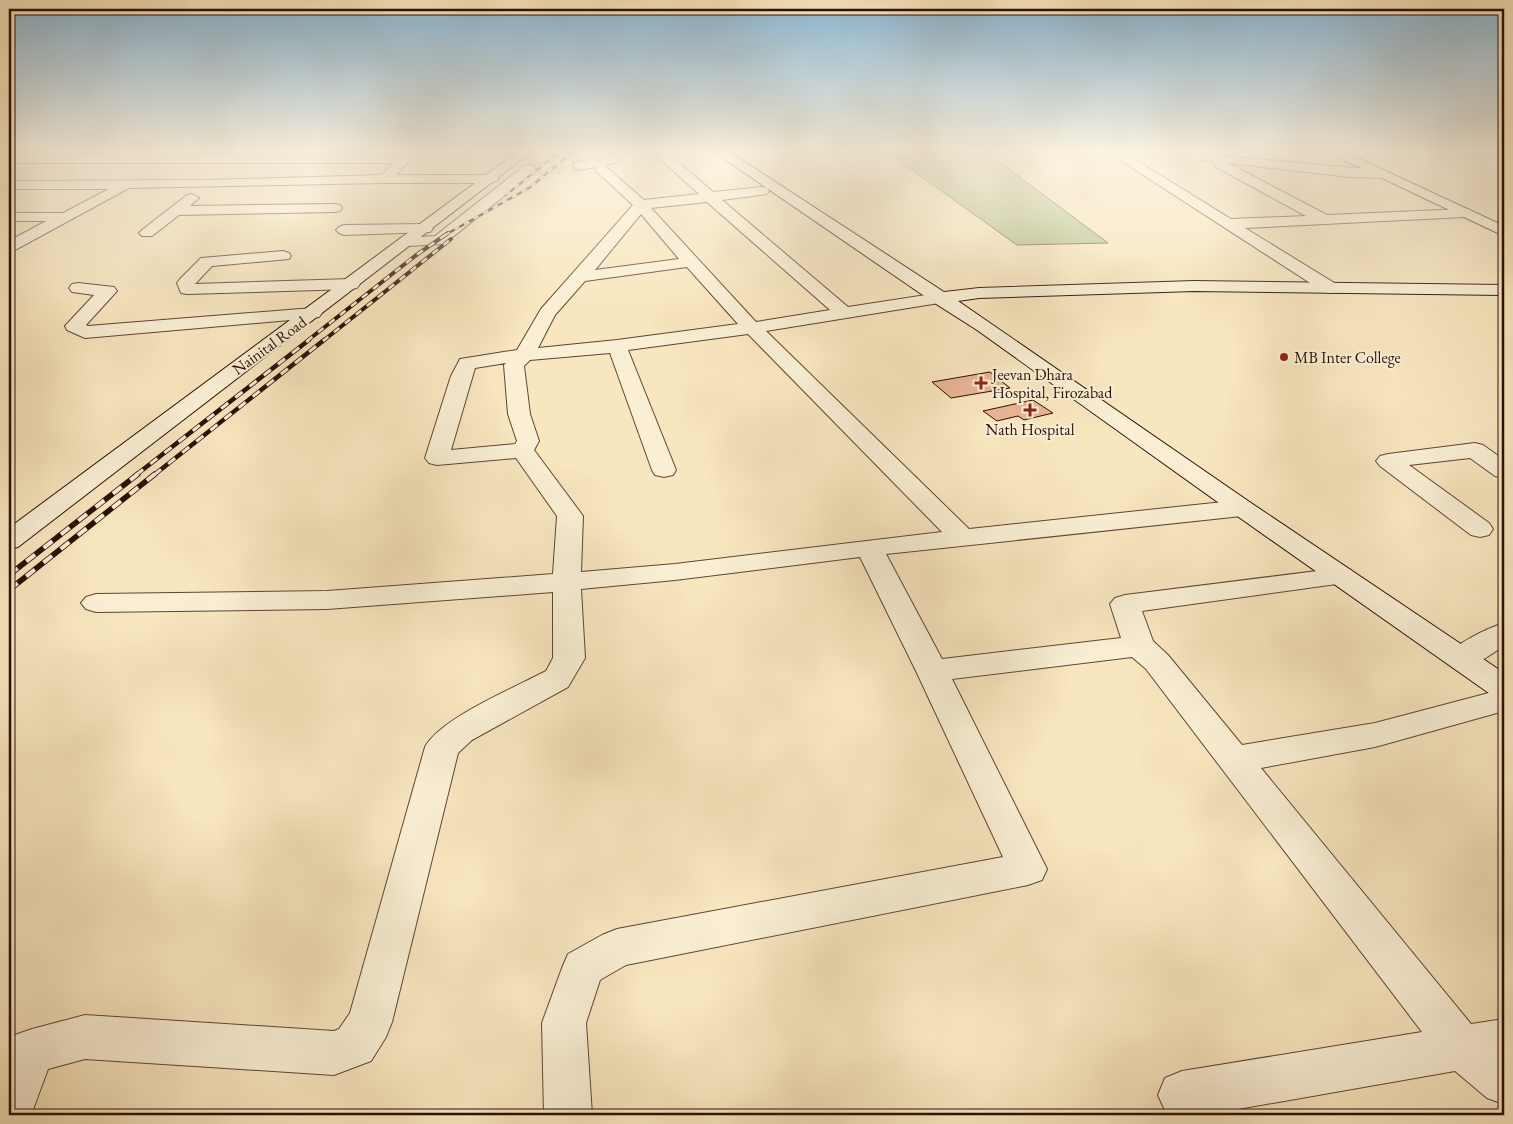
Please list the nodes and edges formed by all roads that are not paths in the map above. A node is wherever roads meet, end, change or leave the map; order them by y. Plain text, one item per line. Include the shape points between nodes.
1 (95, 201) edge
2 (189, 201) edge
3 (462, 201) edge
4 (489, 201) edge
5 (637, 201) edge
6 (672, 201) edge
7 (717, 201) edge
8 (778, 201) edge
9 (794, 201) edge
10 (805, 201) edge
11 (1192, 201) edge
12 (1290, 201) edge
13 (1440, 201) edge
14 (641, 205) junction
15 (335, 208) dead end
16 (178, 211) junction
17 (1465, 213) junction
18 (9, 216) edge
19 (66, 217) junction
20 (1325, 220) junction
21 (1228, 224) junction
22 (425, 229) junction
23 (344, 230) dead end
24 (1504, 232) edge
25 (147, 233) dead end
26 (409, 241) junction
27 (9, 247) edge
28 (283, 256) dead end
29 (691, 262) junction
30 (580, 277) junction
31 (351, 284) junction
32 (922, 286) junction
33 (78, 288) dead end
34 (1330, 288) junction
35 (1504, 290) edge
36 (313, 313) junction
37 (844, 313) junction
38 (752, 328) junction
39 (617, 346) junction
40 (524, 355) junction
41 (522, 450) junction
42 (664, 470) dead end
43 (1504, 472) edge
44 (1242, 508) junction
45 (1480, 529) dead end
46 (964, 539) junction
47 (9, 541) edge
48 (869, 548) junction
49 (1341, 576) junction
50 (567, 582) junction
51 (96, 603) dead end
52 (1504, 633) edge
53 (1139, 646) junction
54 (1461, 658) junction
55 (932, 671) junction
56 (1504, 688) edge
57 (1504, 700) edge
58 (1233, 760) junction
59 (1504, 1040) edge
60 (1461, 1048) junction
61 (20, 1055) edge
62 (1504, 1081) edge
63 (9, 1111) edge
64 (568, 1115) edge
65 (1192, 1115) edge

1 - 19 street
2 - 16 street
3 - 22 street, Nainital Road
4 - 26 street via 439,241
5 - 14 street
6 - 14 street
7 - 37 street
8 - 32 street via 894,279
9 - 32 street
10 - 32 street via 915,270
11 - 21 street
12 - 20 street
13 - 17 street
14 - 29 street
14 - 30 street
15 - 16 street
16 - 25 street
17 - 20 street
17 - 24 street
18 - 19 street
19 - 27 street
20 - 21 street
21 - 34 street
22 - 23 street
22 - 26 street, Nainital Road
26 - 31 street, Nainital Road
28 - 31 street via 207,261 186,283 187,288
29 - 30 street
29 - 38 street
30 - 40 street via 547,313
31 - 36 street, Nainital Road
32 - 34 street via 979,293 1184,286
32 - 37 street
32 - 44 street
33 - 36 street via 108,291 74,326 85,332
34 - 35 street
36 - 47 street, Nainital Road
37 - 38 street
38 - 39 street
38 - 46 street
39 - 40 street
39 - 42 street
40 - 41 street via 514,365 519,414 528,441
40 - 41 street via 467,363 437,458
41 - 50 street via 570,516
43 - 45 street via 1475,450 1388,461
44 - 46 street
44 - 49 street
46 - 48 street
48 - 50 street
48 - 55 street
49 - 53 street via 1125,604
49 - 54 street
50 - 51 street via 327,600
50 - 61 street via 569,658 557,679 460,731 442,748 370,1022 355,1045 334,1053 85,1037
52 - 54 street
53 - 55 street
53 - 58 street via 1157,662
54 - 56 street
55 - 64 street via 1028,868 617,948 583,968 564,1023
57 - 58 street via 1375,734
58 - 60 street
59 - 60 street
60 - 62 street
60 - 65 street via 1182,1095
61 - 63 street

